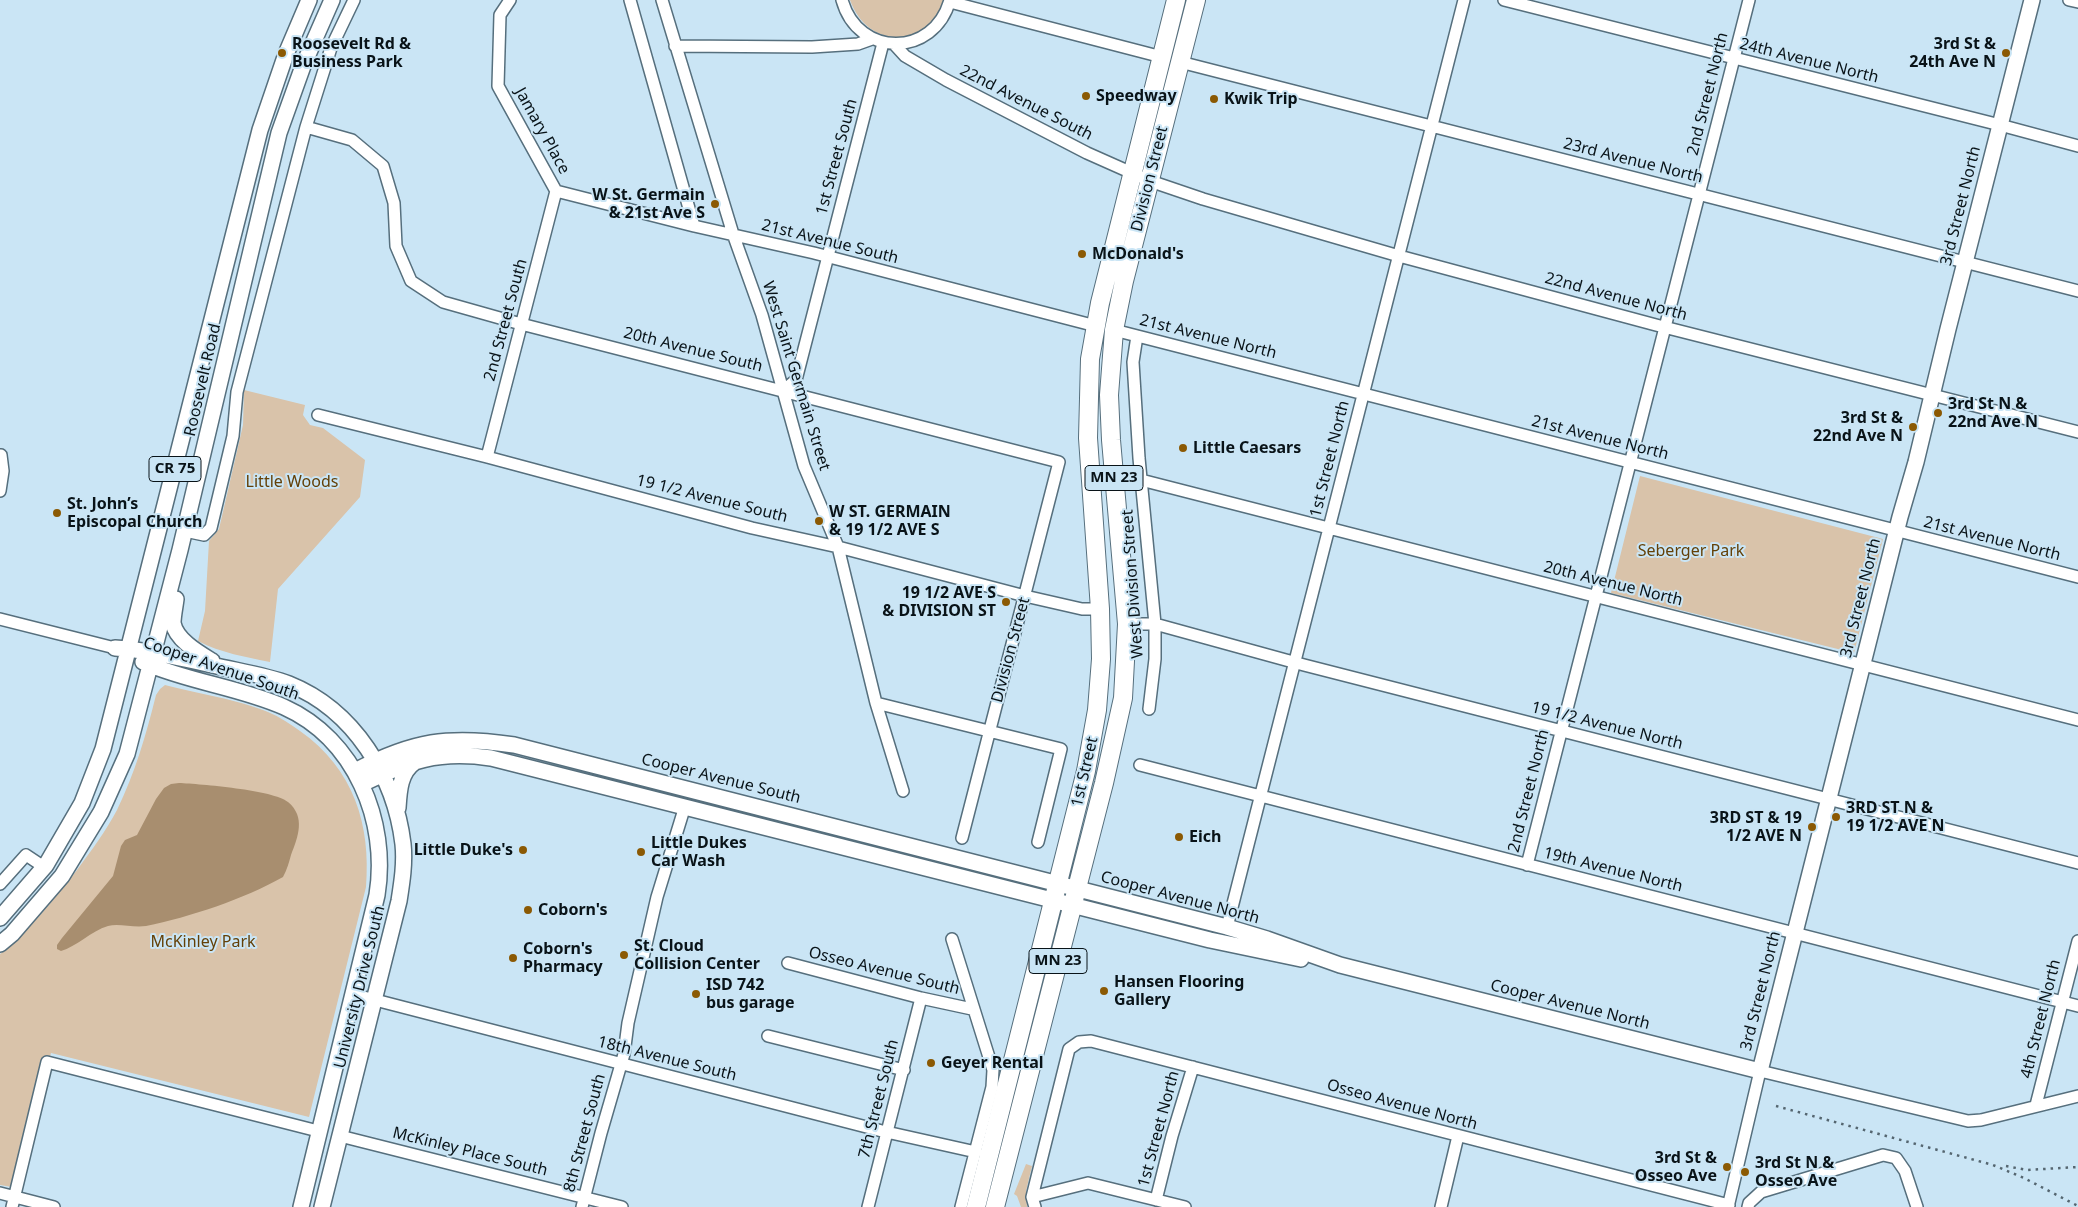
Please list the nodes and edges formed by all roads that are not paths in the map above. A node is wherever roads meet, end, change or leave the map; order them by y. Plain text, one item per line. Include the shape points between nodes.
1 (309, 0) edge
2 (332, 0) edge
3 (354, 0) edge
4 (510, 0) edge
5 (630, 0) edge
6 (662, 0) edge
7 (842, 0) edge
8 (1176, 0) edge
9 (1196, 0) edge
10 (1464, 0) edge
11 (1504, 0) edge
12 (1749, 0) edge
13 (2032, 0) edge
14 (2069, 0) edge
15 (950, 1) edge
16 (2078, 2) edge
17 (883, 42) junction
18 (675, 46) junction
19 (1162, 57) junction
20 (1734, 59) junction
21 (1180, 62) junction
22 (2000, 125) junction
23 (1432, 126) junction
24 (306, 127) junction
25 (2078, 146) edge
26 (1132, 173) junction
27 (1150, 181) junction
28 (556, 191) junction
29 (1699, 194) junction
30 (694, 226) junction
31 (733, 234) junction
32 (1399, 256) junction
33 (828, 257) junction
34 (1965, 262) junction
35 (2078, 291) edge
36 (521, 324) junction
37 (1096, 326) junction
38 (1665, 328) junction
39 (1114, 330) junction
40 (1136, 336) junction
41 (784, 390) junction
42 (1363, 394) junction
43 (1933, 395) junction
44 (318, 415) dead end
45 (2078, 432) edge
46 (1, 455) edge
47 (487, 457) junction
48 (1059, 462) joint
49 (1630, 462) junction
50 (2, 470) edge
51 (1141, 480) junction
52 (0, 491) edge
53 (1329, 528) junction
54 (185, 531) junction
55 (1896, 531) junction
56 (838, 546) junction
57 (180, 550) junction
58 (2078, 577) edge
59 (1025, 596) junction
60 (1596, 597) junction
61 (1100, 609) junction
62 (0, 619) edge
63 (1127, 624) junction
64 (1155, 624) junction
65 (124, 650) junction
66 (153, 659) junction
67 (1294, 662) junction
68 (1862, 665) junction
69 (241, 672) junction
70 (876, 703) junction
71 (1149, 709) dead end
72 (2078, 720) edge
73 (990, 731) junction
74 (1561, 731) junction
75 (375, 760) junction
76 (416, 761) junction
77 (1140, 765) dead end
78 (355, 771) junction
79 (383, 774) junction
80 (362, 784) junction
81 (903, 791) dead end
82 (1260, 796) junction
83 (1827, 799) junction
84 (685, 806) junction
85 (398, 817) junction
86 (962, 838) dead end
87 (1038, 842) dead end
88 (2078, 863) edge
89 (1527, 864) junction
90 (44, 867) junction
91 (0, 884) edge
92 (1056, 892) junction
93 (1075, 897) junction
94 (0, 918) edge
95 (1227, 927) junction
96 (1793, 933) junction
97 (952, 939) dead end
98 (2078, 941) edge
99 (0, 944) edge
100 (788, 964) dead end
101 (1340, 965) junction
102 (352, 994) junction
103 (921, 998) junction
104 (375, 1000) junction
105 (2062, 1002) junction
106 (2078, 1006) edge
107 (972, 1009) junction
108 (768, 1036) dead end
109 (620, 1064) junction
110 (1193, 1067) junction
111 (904, 1070) junction
112 (1760, 1071) junction
113 (2078, 1096) edge
114 (2036, 1105) junction
115 (318, 1131) junction
116 (887, 1132) junction
117 (340, 1136) junction
118 (1458, 1136) junction
119 (976, 1152) junction
120 (0, 1194) edge
121 (1156, 1200) junction
122 (14, 1202) edge
123 (583, 1202) edge
124 (1033, 1202) edge
125 (1748, 1205) edge
126 (1729, 1206) edge
127 (54, 1207) edge
128 (301, 1207) edge
129 (322, 1207) edge
130 (622, 1207) edge
131 (868, 1207) edge
132 (961, 1207) edge
133 (976, 1207) edge
134 (995, 1207) edge
135 (1185, 1207) edge
136 (1441, 1207) edge
137 (1917, 1207) edge

1 - 65 main road, Roosevelt Road / CR 75 via 260,130 173,476
2 - 54 main road, Roosevelt Road / CR 75 via 303,66 279,133
3 - 24 street via 331,48
4 - 28 street, Jamary Place via 500,15 498,86
5 - 30 street
6 - 18 street, West Saint Germain Street
7 - 17 street, 22nd Avenue South via 845,12 856,28
8 - 19 highway, Division Street / MN 23
9 - 21 highway, Division Street / MN 23
10 - 23 street, 1st Street North
11 - 20 street, 24th Avenue North
12 - 20 street, 2nd Street North
13 - 22 main road, 3rd Street North
14 - 16 street
15 - 17 street via 942,19 930,33 913,42
15 - 19 street
17 - 18 street via 752,48
17 - 26 street, 22nd Avenue South via 961,88
17 - 33 street, 1st Street South
18 - 31 street, West Saint Germain Street
19 - 26 highway, Division Street / MN 23
20 - 22 street, 24th Avenue North
20 - 29 street, 2nd Street North
21 - 23 street, 23rd Avenue North
21 - 27 highway, Division Street / MN 23
22 - 25 street, 24th Avenue North
22 - 34 main road, 3rd Street North
23 - 29 street, 23rd Avenue North
23 - 32 street, 1st Street North
24 - 36 street, 20th Avenue South via 352,140 383,166 394,203 396,246 411,280 443,302
24 - 54 street via 237,392 233,436 211,528 204,535
26 - 27 street, 22nd Avenue South
26 - 37 highway, Division Street / MN 23
27 - 32 street, 22nd Avenue North
27 - 39 highway, Division Street / MN 23
28 - 30 street, 21st Avenue South
28 - 36 street, 2nd Street South
29 - 34 street, 23rd Avenue North
29 - 38 street, 2nd Street North
30 - 31 street, 21st Avenue South
31 - 33 street, 21st Avenue South
31 - 41 street, West Saint Germain Street via 762,314
32 - 38 street, 22nd Avenue North
32 - 42 street, 1st Street North
33 - 37 street, 21st Avenue South
33 - 41 street, 1st Street South via 796,380
34 - 35 street, 23rd Avenue North
34 - 43 main road, 3rd Street North
36 - 41 street, 20th Avenue South
36 - 47 street, 2nd Street South
37 - 61 highway, 1st Street / MN 23 via 1088,382 1088,438
38 - 43 street, 22nd Avenue North
38 - 49 street, 2nd Street North
39 - 40 street, 21st Avenue North
39 - 63 highway, 1st Street / MN 23 via 1109,395
40 - 42 street, 21st Avenue North
40 - 51 street, West Division Street via 1133,362
41 - 48 street, 20th Avenue South
41 - 56 street, West Saint Germain Street via 804,466
42 - 49 street, 21st Avenue North
42 - 53 street, 1st Street North
43 - 45 street, 22nd Avenue North
43 - 55 main road, 3rd Street North
44 - 47 street, 19 1/2 Avenue South
46 - 50 street
47 - 56 street, 19 1/2 Avenue South via 752,528
48 - 59 street, Division Street
49 - 55 street, 21st Avenue North
49 - 60 street, 2nd Street North
50 - 52 street
51 - 53 street, 20th Avenue North
51 - 64 street, West Division Street
53 - 60 street, 20th Avenue North
53 - 67 street, 1st Street North
54 - 57 main road, Roosevelt Road / CR 75
55 - 58 street, 21st Avenue North
55 - 68 main road, 3rd Street North
56 - 59 street, 19 1/2 Avenue South
56 - 70 street, West Saint Germain Street
57 - 66 main road, Roosevelt Road / CR 75
57 - 69 main road via 173,623 176,631 202,655
59 - 61 street, 19 1/2 Avenue South via 1082,609
59 - 73 street, Division Street
60 - 68 street, 20th Avenue North
60 - 74 street, 2nd Street North
61 - 92 highway, 1st Street / MN 23 via 1100,676 1093,736
62 - 65 street, Cooper Avenue South
63 - 64 street, 19 1/2 Avenue North
63 - 93 highway, 1st Street / MN 23 via 1125,678 1118,725
64 - 67 street, 19 1/2 Avenue North
64 - 71 street, West Division Street via 1155,668
65 - 66 main road, Cooper Avenue South
65 - 90 main road, Roosevelt Road / CR 75 via 103,749 82,803
66 - 69 main road, Cooper Avenue South
66 - 78 main road, Cooper Avenue South via 177,676 271,702 293,712 322,733
66 - 99 main road, Roosevelt Road / CR 75 via 127,754 101,812 62,876
67 - 74 street, 19 1/2 Avenue North
67 - 82 street, 1st Street North
68 - 72 street, 20th Avenue North
68 - 83 main road, 3rd Street North
69 - 75 main road, Cooper Avenue South via 290,685 320,702 349,726
70 - 73 street
70 - 81 street, West Saint Germain Street
73 - 86 street, Division Street
73 - 87 street via 1061,749
74 - 83 street, 19 1/2 Avenue North
74 - 89 street, 2nd Street North
75 - 78 main road, Cooper Avenue South
75 - 79 main road, Cooper Avenue South
75 - 92 main road, Cooper Avenue South via 413,746 448,740 514,745
76 - 79 main road
76 - 84 main road via 446,756 491,758
76 - 85 main road via 402,777
77 - 82 street, 19th Avenue North
78 - 80 main road, Cooper Avenue South
79 - 80 main road
79 - 85 main road, University Drive South
80 - 102 main road, University Drive South via 376,829 380,872
82 - 89 street, 19th Avenue North
82 - 95 street, 1st Street North
83 - 88 street, 19 1/2 Avenue North
83 - 96 main road, 3rd Street North
84 - 92 main road
84 - 109 street, 8th Street South via 657,897
85 - 104 main road, University Drive South via 403,844 403,872 396,917
89 - 96 street, 19th Avenue North
90 - 91 street via 26,855
90 - 94 main road, Roosevelt Road / CR 75
92 - 93 main road, Cooper Avenue North
92 - 133 highway, 1st Street / MN 23
93 - 95 main road, Cooper Avenue North
93 - 101 main road via 1262,952
93 - 134 highway, 1st Street / MN 23
95 - 101 main road, Cooper Avenue North
96 - 105 street, 19th Avenue North
96 - 112 main road, 3rd Street North
97 - 107 street
98 - 105 street, 4th Street North
100 - 103 street, Osseo Avenue South
101 - 112 main road, Cooper Avenue North
102 - 104 street, 18th Avenue South
102 - 115 main road, University Drive South
103 - 107 street, Osseo Avenue South
103 - 111 street, 7th Street South
104 - 109 street, 18th Avenue South
104 - 117 main road, University Drive South
105 - 106 street, 19th Avenue North
105 - 114 street, 4th Street North
107 - 119 street via 993,1070
108 - 111 street
109 - 116 street, 18th Avenue South
109 - 123 street, 8th Street South
110 - 118 street, Osseo Avenue North
110 - 121 street, 1st Street North
110 - 124 street, Osseo Avenue North via 1091,1041 1079,1042 1069,1048
111 - 116 street, 7th Street South
112 - 114 street, Cooper Avenue North via 1968,1121
112 - 126 street, 3rd Street North
113 - 114 street, Cooper Avenue North
115 - 122 street via 47,1062
115 - 128 main road, University Drive South
116 - 119 street, 18th Avenue South
116 - 131 street, 7th Street South
117 - 123 street, McKinley Place South
117 - 129 main road, University Drive South
118 - 126 street, Osseo Avenue North
118 - 136 street
119 - 132 street
120 - 122 street
121 - 124 street via 1088,1183
121 - 135 street
122 - 127 street
123 - 130 street, McKinley Place South
125 - 137 street via 1761,1192 1883,1155 1896,1158 1905,1171

